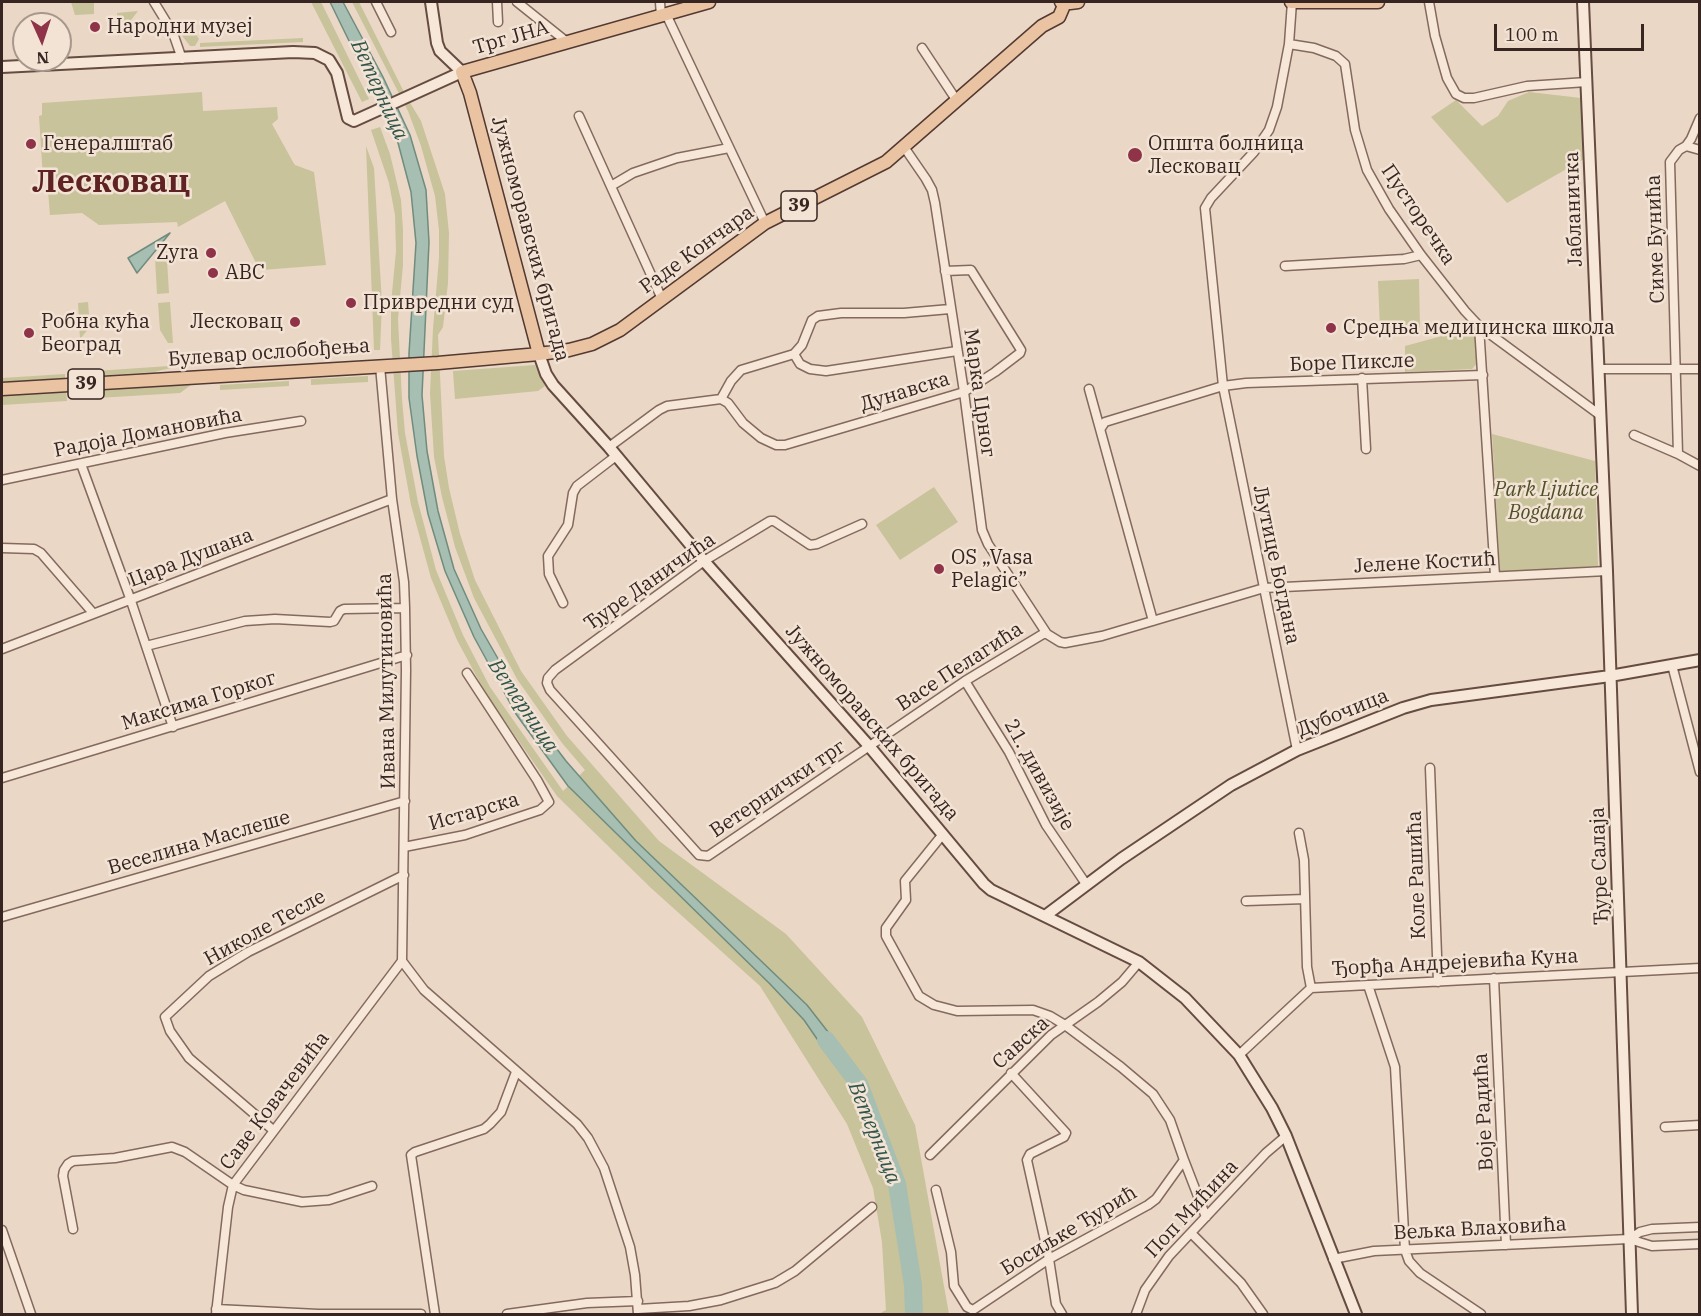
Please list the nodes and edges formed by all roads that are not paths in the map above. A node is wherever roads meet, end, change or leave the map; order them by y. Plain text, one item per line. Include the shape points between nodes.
1 (154, 2) edge
2 (376, 2) edge
3 (431, 2) edge
4 (497, 2) edge
5 (518, 2) edge
6 (660, 2) edge
7 (710, 2) edge
8 (1063, 2) edge
9 (1078, 2) edge
10 (1292, 2) edge
11 (1378, 2) edge
12 (1429, 2) edge
13 (1583, 2) edge
14 (664, 15) junction
15 (498, 22) dead end
16 (391, 32) dead end
17 (567, 42) junction
18 (1289, 44) junction
19 (922, 48) dead end
20 (182, 59) junction
21 (2, 67) edge
22 (462, 72) junction
23 (1587, 82) junction
24 (957, 101) junction
25 (579, 116) dead end
26 (1700, 118) edge
27 (1686, 146) junction
28 (904, 147) junction
29 (729, 148) junction
30 (1700, 150) edge
31 (611, 186) junction
32 (765, 223) junction
33 (1421, 255) junction
34 (1285, 266) dead end
35 (945, 271) junction
36 (662, 299) junction
37 (950, 309) junction
38 (1479, 326) junction
39 (957, 351) junction
40 (539, 354) junction
41 (794, 354) junction
42 (386, 365) junction
43 (1599, 369) junction
44 (1700, 369) edge
45 (1677, 370) junction
46 (1483, 375) junction
47 (1362, 378) junction
48 (1223, 386) junction
49 (2, 389) edge
50 (1089, 389) dead end
51 (964, 392) junction
52 (721, 399) junction
53 (1600, 416) junction
54 (301, 421) dead end
55 (1101, 428) junction
56 (1634, 435) dead end
57 (1366, 449) dead end
58 (612, 452) junction
59 (1678, 454) junction
60 (81, 464) junction
61 (1700, 466) edge
62 (2, 480) edge
63 (392, 499) junction
64 (862, 524) dead end
65 (2, 548) edge
66 (704, 561) junction
67 (1607, 571) junction
68 (1495, 576) junction
69 (1264, 588) junction
70 (1246, 594) joint
71 (130, 598) junction
72 (563, 603) dead end
73 (405, 608) junction
74 (93, 613) junction
75 (1153, 621) junction
76 (1047, 634) junction
77 (146, 646) junction
78 (2, 649) edge
79 (406, 655) junction
80 (1700, 660) edge
81 (1672, 665) junction
82 (467, 674) dead end
83 (1610, 676) junction
84 (965, 681) junction
85 (173, 727) junction
86 (869, 746) junction
87 (1297, 750) junction
88 (608, 752) joint
89 (1430, 768) dead end
90 (1700, 772) edge
91 (2, 778) edge
92 (405, 801) junction
93 (1299, 833) dead end
94 (943, 834) junction
95 (404, 847) junction
96 (404, 875) junction
97 (1086, 884) junction
98 (1305, 899) junction
99 (1246, 900) dead end
100 (1045, 916) junction
101 (2, 917) edge
102 (402, 961) junction
103 (1140, 962) junction
104 (1700, 968) edge
105 (1622, 971) junction
106 (1494, 978) junction
107 (1438, 982) junction
108 (1368, 985) junction
109 (1311, 987) junction
110 (1065, 1025) junction
111 (1239, 1055) junction
112 (516, 1072) junction
113 (1011, 1073) junction
114 (1700, 1125) edge
115 (1665, 1127) dead end
116 (273, 1130) junction
117 (1286, 1136) junction
118 (930, 1155) dead end
119 (1184, 1160) junction
120 (233, 1185) junction
121 (372, 1186) dead end
122 (936, 1190) dead end
123 (872, 1207) dead end
124 (1206, 1217) junction
125 (1700, 1227) edge
126 (73, 1229) dead end
127 (2, 1230) edge
128 (1191, 1233) junction
129 (1629, 1239) junction
130 (1700, 1244) edge
131 (1506, 1245) junction
132 (1405, 1250) junction
133 (1049, 1259) junction
134 (1333, 1259) junction
135 (638, 1308) edge
136 (216, 1311) edge
137 (1059, 1313) edge
138 (31, 1314) edge
139 (422, 1314) edge
140 (435, 1314) edge
141 (507, 1314) edge
142 (1136, 1314) edge
143 (1263, 1314) edge
144 (1356, 1314) edge
145 (1481, 1314) edge
146 (1632, 1314) edge

1 - 20 street via 173,33
2 - 16 street
3 - 22 street via 437,43
4 - 15 street
5 - 17 street, Трг ЈНА
6 - 14 street
7 - 14 main road
8 - 9 main road
8 - 24 main road, Раде Кончара / 39 via 1059,17 1042,26
10 - 11 main road
10 - 18 street, Љутице Богдана
12 - 23 street via 1447,78 1456,94 1474,98 1527,86
13 - 23 street, Јабланичка
14 - 17 main road
14 - 29 street
17 - 22 main road, Трг ЈНА
18 - 33 street, Пусторечка via 1314,48 1345,64 1355,130 1367,170
18 - 48 street, Љутице Богдана via 1269,130 1205,208
19 - 24 street
20 - 21 street
20 - 22 street, Трг ЈНА via 315,53 328,60 337,73 348,117 354,121
22 - 40 main road, Јужноморавских бригада
23 - 43 street, Јабланичка
24 - 28 main road, Раде Кончара / 39
25 - 31 street
26 - 27 street, Симе Бунића
27 - 30 street
27 - 45 street, Симе Бунића via 1670,162
28 - 32 main road, Раде Кончара / 39 via 886,162
28 - 35 street, Марка Црног via 932,190
29 - 31 street via 677,158 633,173
29 - 32 street
31 - 36 street
32 - 36 main road, Раде Кончара / 39
33 - 34 street
33 - 38 street, Пусторечка
35 - 37 street, Марка Црног
35 - 51 street, Дунавска via 971,270 1021,350
36 - 40 main road, Раде Кончара / 39 via 620,330 592,344
37 - 39 street, Марка Црног
37 - 41 street via 818,316
38 - 46 street
38 - 53 street, Пусторечка
39 - 41 street via 826,371 800,364
39 - 51 street, Марка Црног
40 - 42 main road, Булевар ослобођења / 39
40 - 58 street, Јужноморавских бригада via 553,385
41 - 52 street via 741,370
42 - 49 main road, Булевар ослобођења / 39
42 - 63 street, Ивана Милутиновића
43 - 45 street
43 - 53 street, Јабланичка
44 - 45 street
45 - 59 street
46 - 47 street, Боре Пиксле
46 - 68 street
47 - 48 street, Боре Пиксле
47 - 57 street
48 - 55 street via 1105,422
48 - 69 street, Љутице Богдана
50 - 55 street
51 - 52 street, Дунавска via 785,445 761,438
51 - 76 street, Марка Црног via 981,530
52 - 58 street via 667,406
53 - 67 street, Ђуре Салаја
54 - 60 street, Радоја Домановића
55 - 75 street
56 - 59 street
58 - 66 street, Јужноморавских бригада
58 - 72 street via 577,486 568,525 548,556 549,574
59 - 61 street
60 - 62 street, Радоја Домановића
60 - 71 street
63 - 71 street, Цара Душана
63 - 73 street, Ивана Милутиновића
64 - 66 street, Ђуре Даничића via 810,545 770,521
65 - 74 street via 34,549 41,553
66 - 86 street, Јужноморавских бригада
66 - 88 street, Ђуре Даничића via 548,678 550,690
67 - 68 street, Јелене Костић
67 - 83 street, Ђуре Салаја
68 - 69 street, Јелене Костић
69 - 70 street, Јелене Костић
69 - 87 street, Љутице Богдана
70 - 75 street, Васе Пелагића
71 - 74 street, Цара Душана
71 - 77 street
73 - 77 street via 344,609 333,621 245,621
73 - 79 street, Ивана Милутиновића
74 - 78 street, Цара Душана
75 - 76 street, Васе Пелагића via 1065,644
76 - 84 street, Васе Пелагића
77 - 85 street
79 - 85 street, Максима Горког
79 - 92 street, Ивана Милутиновића
80 - 81 street, Дубочица
81 - 83 street, Дубочица
81 - 90 street
82 - 95 street, Истарска via 549,802 540,810 465,834
83 - 87 street, Дубочица via 1431,700
83 - 105 street, Ђуре Салаја
84 - 86 street, Васе Пелагића
84 - 97 street, 21. дивизије via 1009,752 1046,825
85 - 91 street, Максима Горког
86 - 88 street, Ветернички трг via 708,856 699,855 688,844
86 - 94 street, Јужноморавских бригада
87 - 97 street, Дубочица via 1231,785
89 - 107 street, Коле Рашића
92 - 95 street, Ивана Милутиновића
92 - 101 street, Веселина Маслеше
93 - 98 street
94 - 100 street, Јужноморавских бригада via 991,890
94 - 110 street via 905,881 906,900 886,928 886,936 919,996 957,1011 1033,1010
95 - 96 street, Ивана Милутиновића
96 - 102 street, Ивана Милутиновића
96 - 116 street, Николе Тесле via 248,952 209,976 165,1017 189,1058
97 - 100 street, Дубочица
98 - 99 street
98 - 109 street
100 - 103 street, Јужноморавских бригада
102 - 112 street via 424,990
102 - 116 street, Саве Ковачевића
103 - 110 street, Савска via 1122,982
103 - 111 street, Јужноморавских бригада via 1185,998
104 - 105 street, Ђорђа Андрејевића Куна
105 - 106 street, Ђорђа Андрејевића Куна
105 - 129 street, Ђуре Салаја
106 - 107 street, Ђорђа Андрејевића Куна
106 - 131 street, Воје Радића
107 - 108 street, Ђорђа Андрејевића Куна
108 - 109 street, Ђорђа Андрејевића Куна
108 - 132 street via 1395,1067
109 - 111 street, Ђорђа Андрејевића Куна
110 - 113 street, Савска
110 - 119 street via 1153,1095 1170,1120
111 - 117 street, Јужноморавских бригада
112 - 135 street via 577,1124 597,1153 630,1247
112 - 140 street via 501,1112 484,1129 411,1155
113 - 118 street, Савска
113 - 133 street via 1066,1133 1028,1156
114 - 115 street
116 - 120 street, Саве Ковачевића
117 - 124 street, Поп Мићина
117 - 134 street, Јужноморавских бригада
119 - 124 street
119 - 133 street, Босиљке Ђурић via 1148,1205
120 - 121 street via 312,1203
120 - 126 street via 175,1147 73,1161 66,1166 63,1176
120 - 136 street, Саве Ковачевића
122 - 133 street, Босиљке Ђурић via 951,1252 954,1286 967,1307 973,1310
123 - 135 street via 775,1283 689,1306
124 - 128 street, Поп Мићина
125 - 129 street, Вељка Влаховића via 1652,1229
127 - 138 street
128 - 142 street, Поп Мићина via 1153,1277
128 - 143 street via 1241,1283
129 - 130 street, Вељка Влаховића via 1652,1245
129 - 131 street, Вељка Влаховића
129 - 146 street, Ђуре Салаја
131 - 132 street, Вељка Влаховића
132 - 134 street, Вељка Влаховића via 1361,1252
132 - 145 street via 1420,1273
133 - 137 street
134 - 144 street, Јужноморавских бригада
135 - 141 street via 587,1303
136 - 139 street

